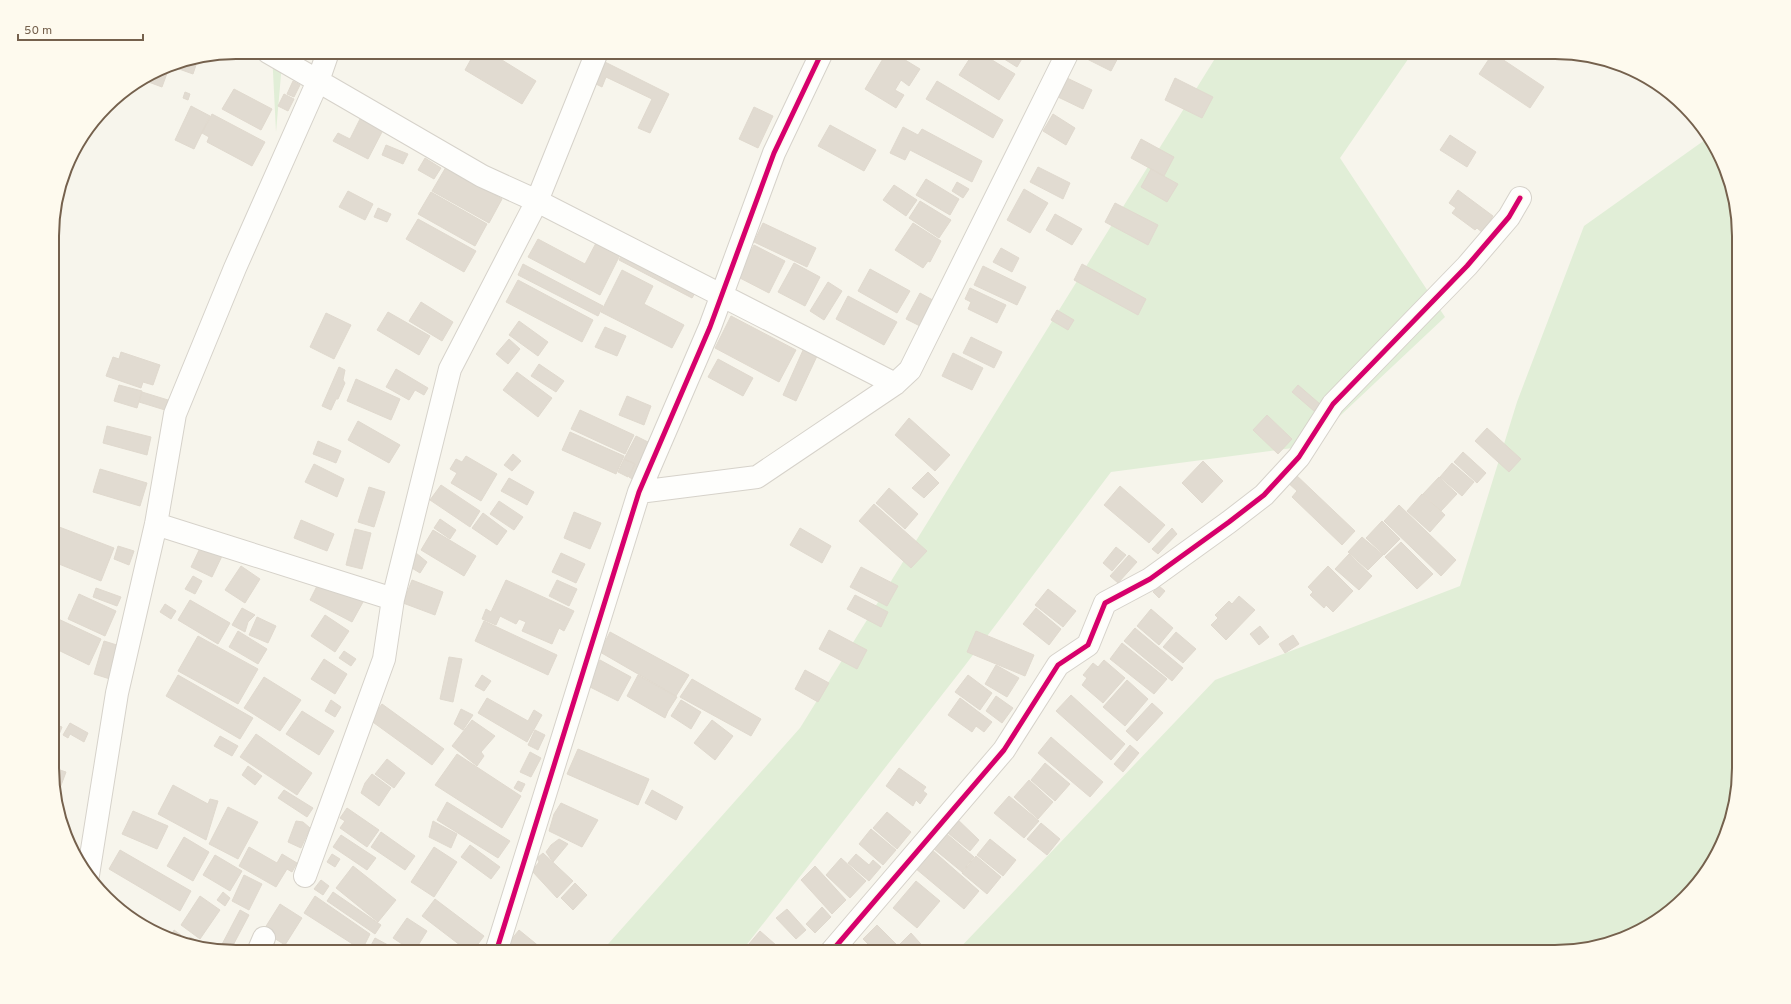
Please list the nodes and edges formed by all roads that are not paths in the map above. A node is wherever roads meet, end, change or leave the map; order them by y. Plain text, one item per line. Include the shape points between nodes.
1 (280, 59) edge
2 (326, 59) edge
3 (594, 59) edge
4 (819, 59) edge
5 (1064, 59) edge
6 (318, 81) junction
7 (1520, 198) dead end
8 (537, 201) junction
9 (722, 295) junction
10 (895, 384) junction
11 (639, 492) junction
12 (156, 524) junction
13 (393, 599) junction
14 (89, 867) edge
15 (305, 876) dead end
16 (498, 945) edge
17 (837, 945) edge

1 - 6 street
2 - 6 street
3 - 8 street
4 - 9 street via 774,153
5 - 10 street via 914,365
6 - 8 street via 482,176
6 - 12 street via 235,268 176,414
7 - 17 street via 1509,217 1468,266 1333,404 1299,457 1264,495 1150,579 1105,603 1088,645 1058,665 1004,750
8 - 9 street
8 - 13 street via 450,369
9 - 10 street
9 - 11 street
10 - 11 street via 757,477
11 - 16 street
12 - 13 street
12 - 14 street via 117,693
13 - 15 street via 384,659

